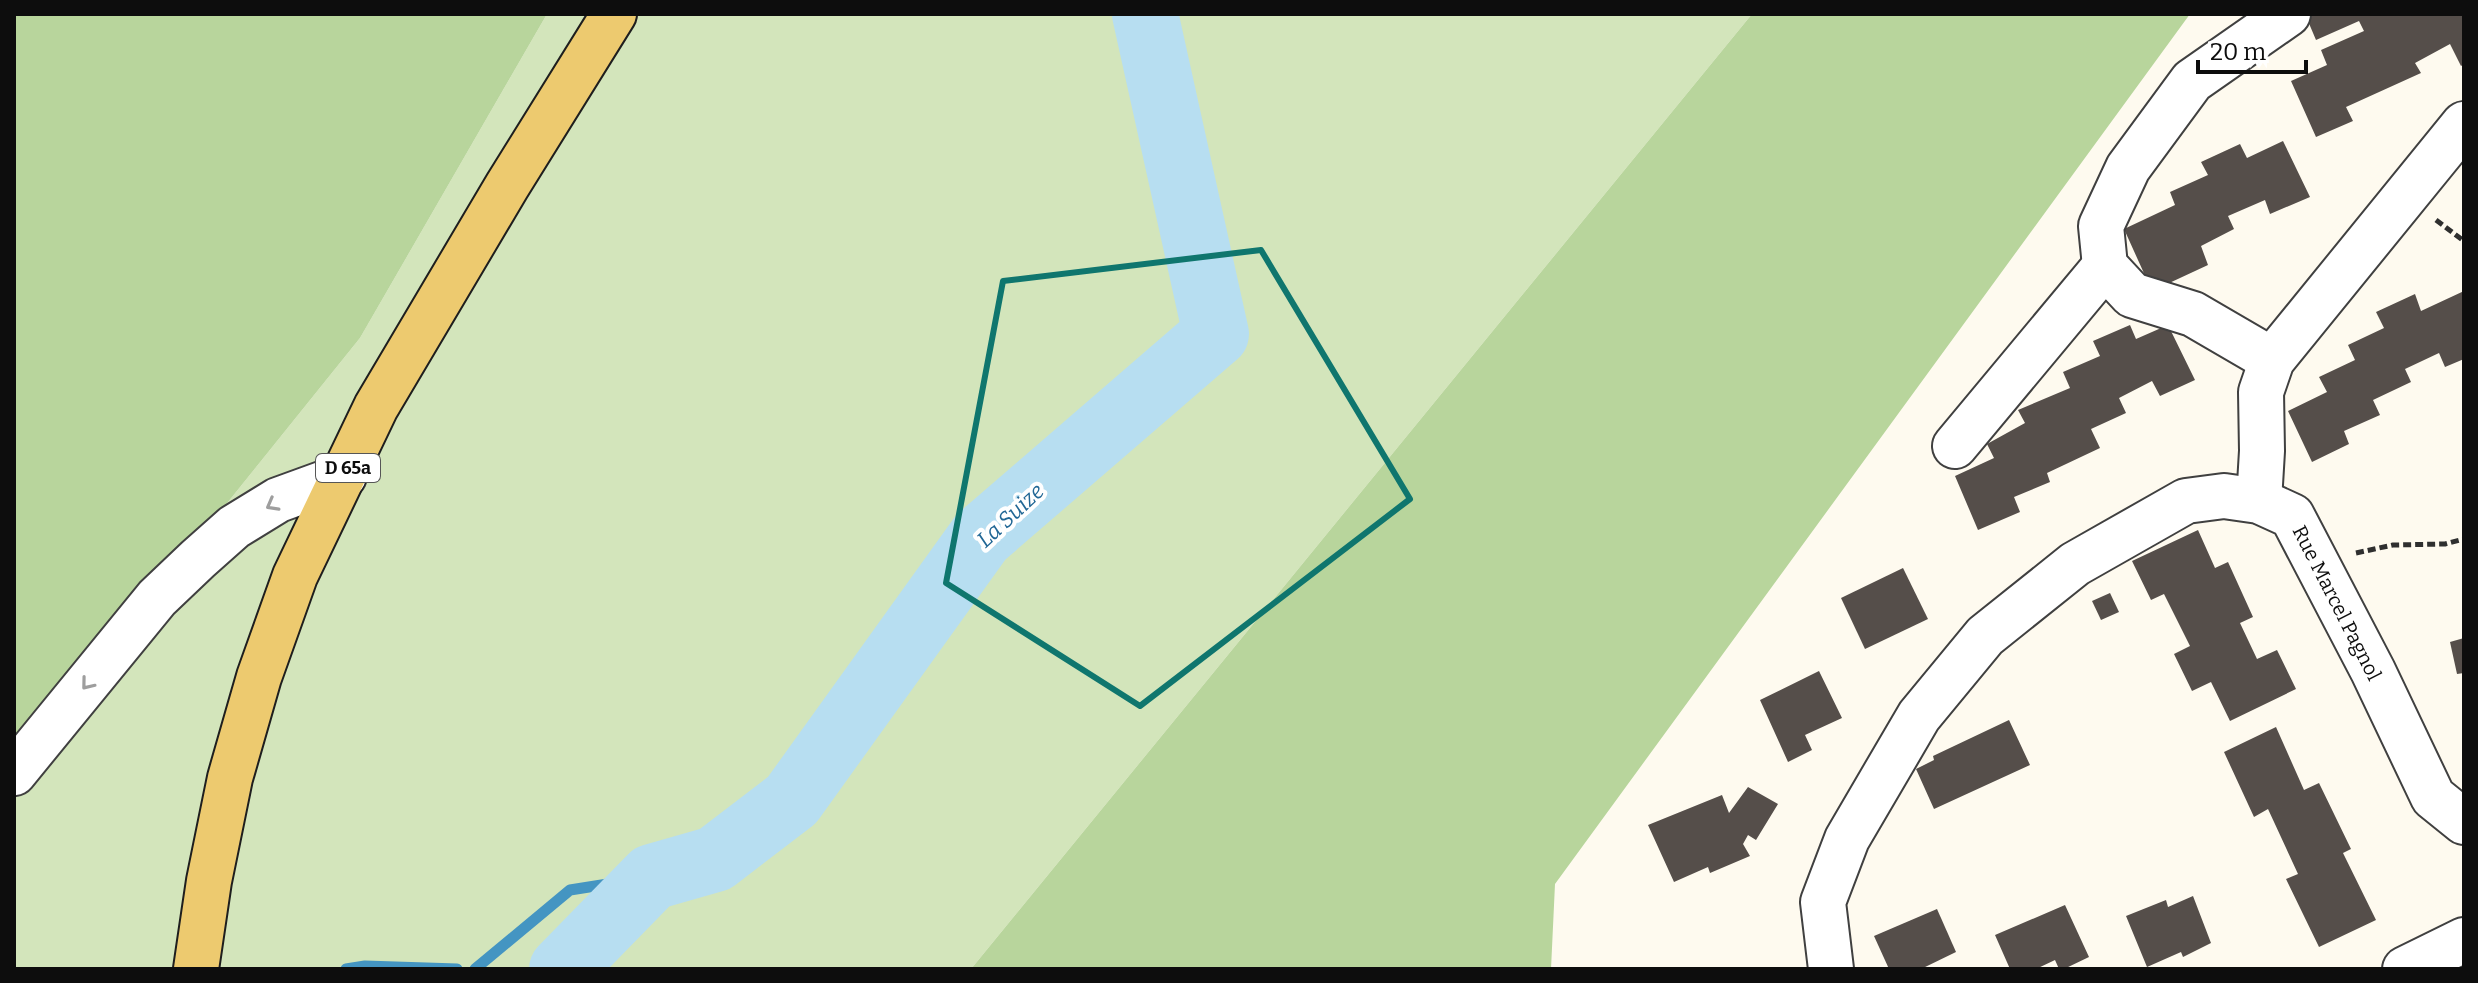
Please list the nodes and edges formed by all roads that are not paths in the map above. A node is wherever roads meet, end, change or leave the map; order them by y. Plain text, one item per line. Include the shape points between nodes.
1 (614, 14) edge
2 (2288, 14) edge
3 (2464, 124) edge
4 (2105, 266) junction
5 (2272, 360) junction
6 (1955, 446) dead end
7 (344, 476) junction
8 (2259, 501) junction
9 (14, 773) edge
10 (2464, 822) edge
11 (2464, 830) edge
12 (2464, 846) edge
13 (2464, 940) edge
14 (196, 969) edge
15 (1831, 969) edge
16 (2405, 969) edge

1 - 7 main road, D 65a via 422,327
2 - 4 street via 2192,81 2128,168 2101,226
3 - 5 street
4 - 5 street via 2132,295 2193,314
4 - 6 street
5 - 8 street via 2261,392
7 -> 9 street via 278,500 234,527 198,559 157,598
7 - 14 main road, D 65a via 295,576 259,677 230,778
8 - 10 street, Rue Marcel Pagnol via 2292,516 2433,797
8 - 15 street, Rue Marcel Pagnol via 2224,496 2186,501 2075,564 1985,636 1919,716 1847,839 1823,902
11 - 12 street
13 - 16 street

